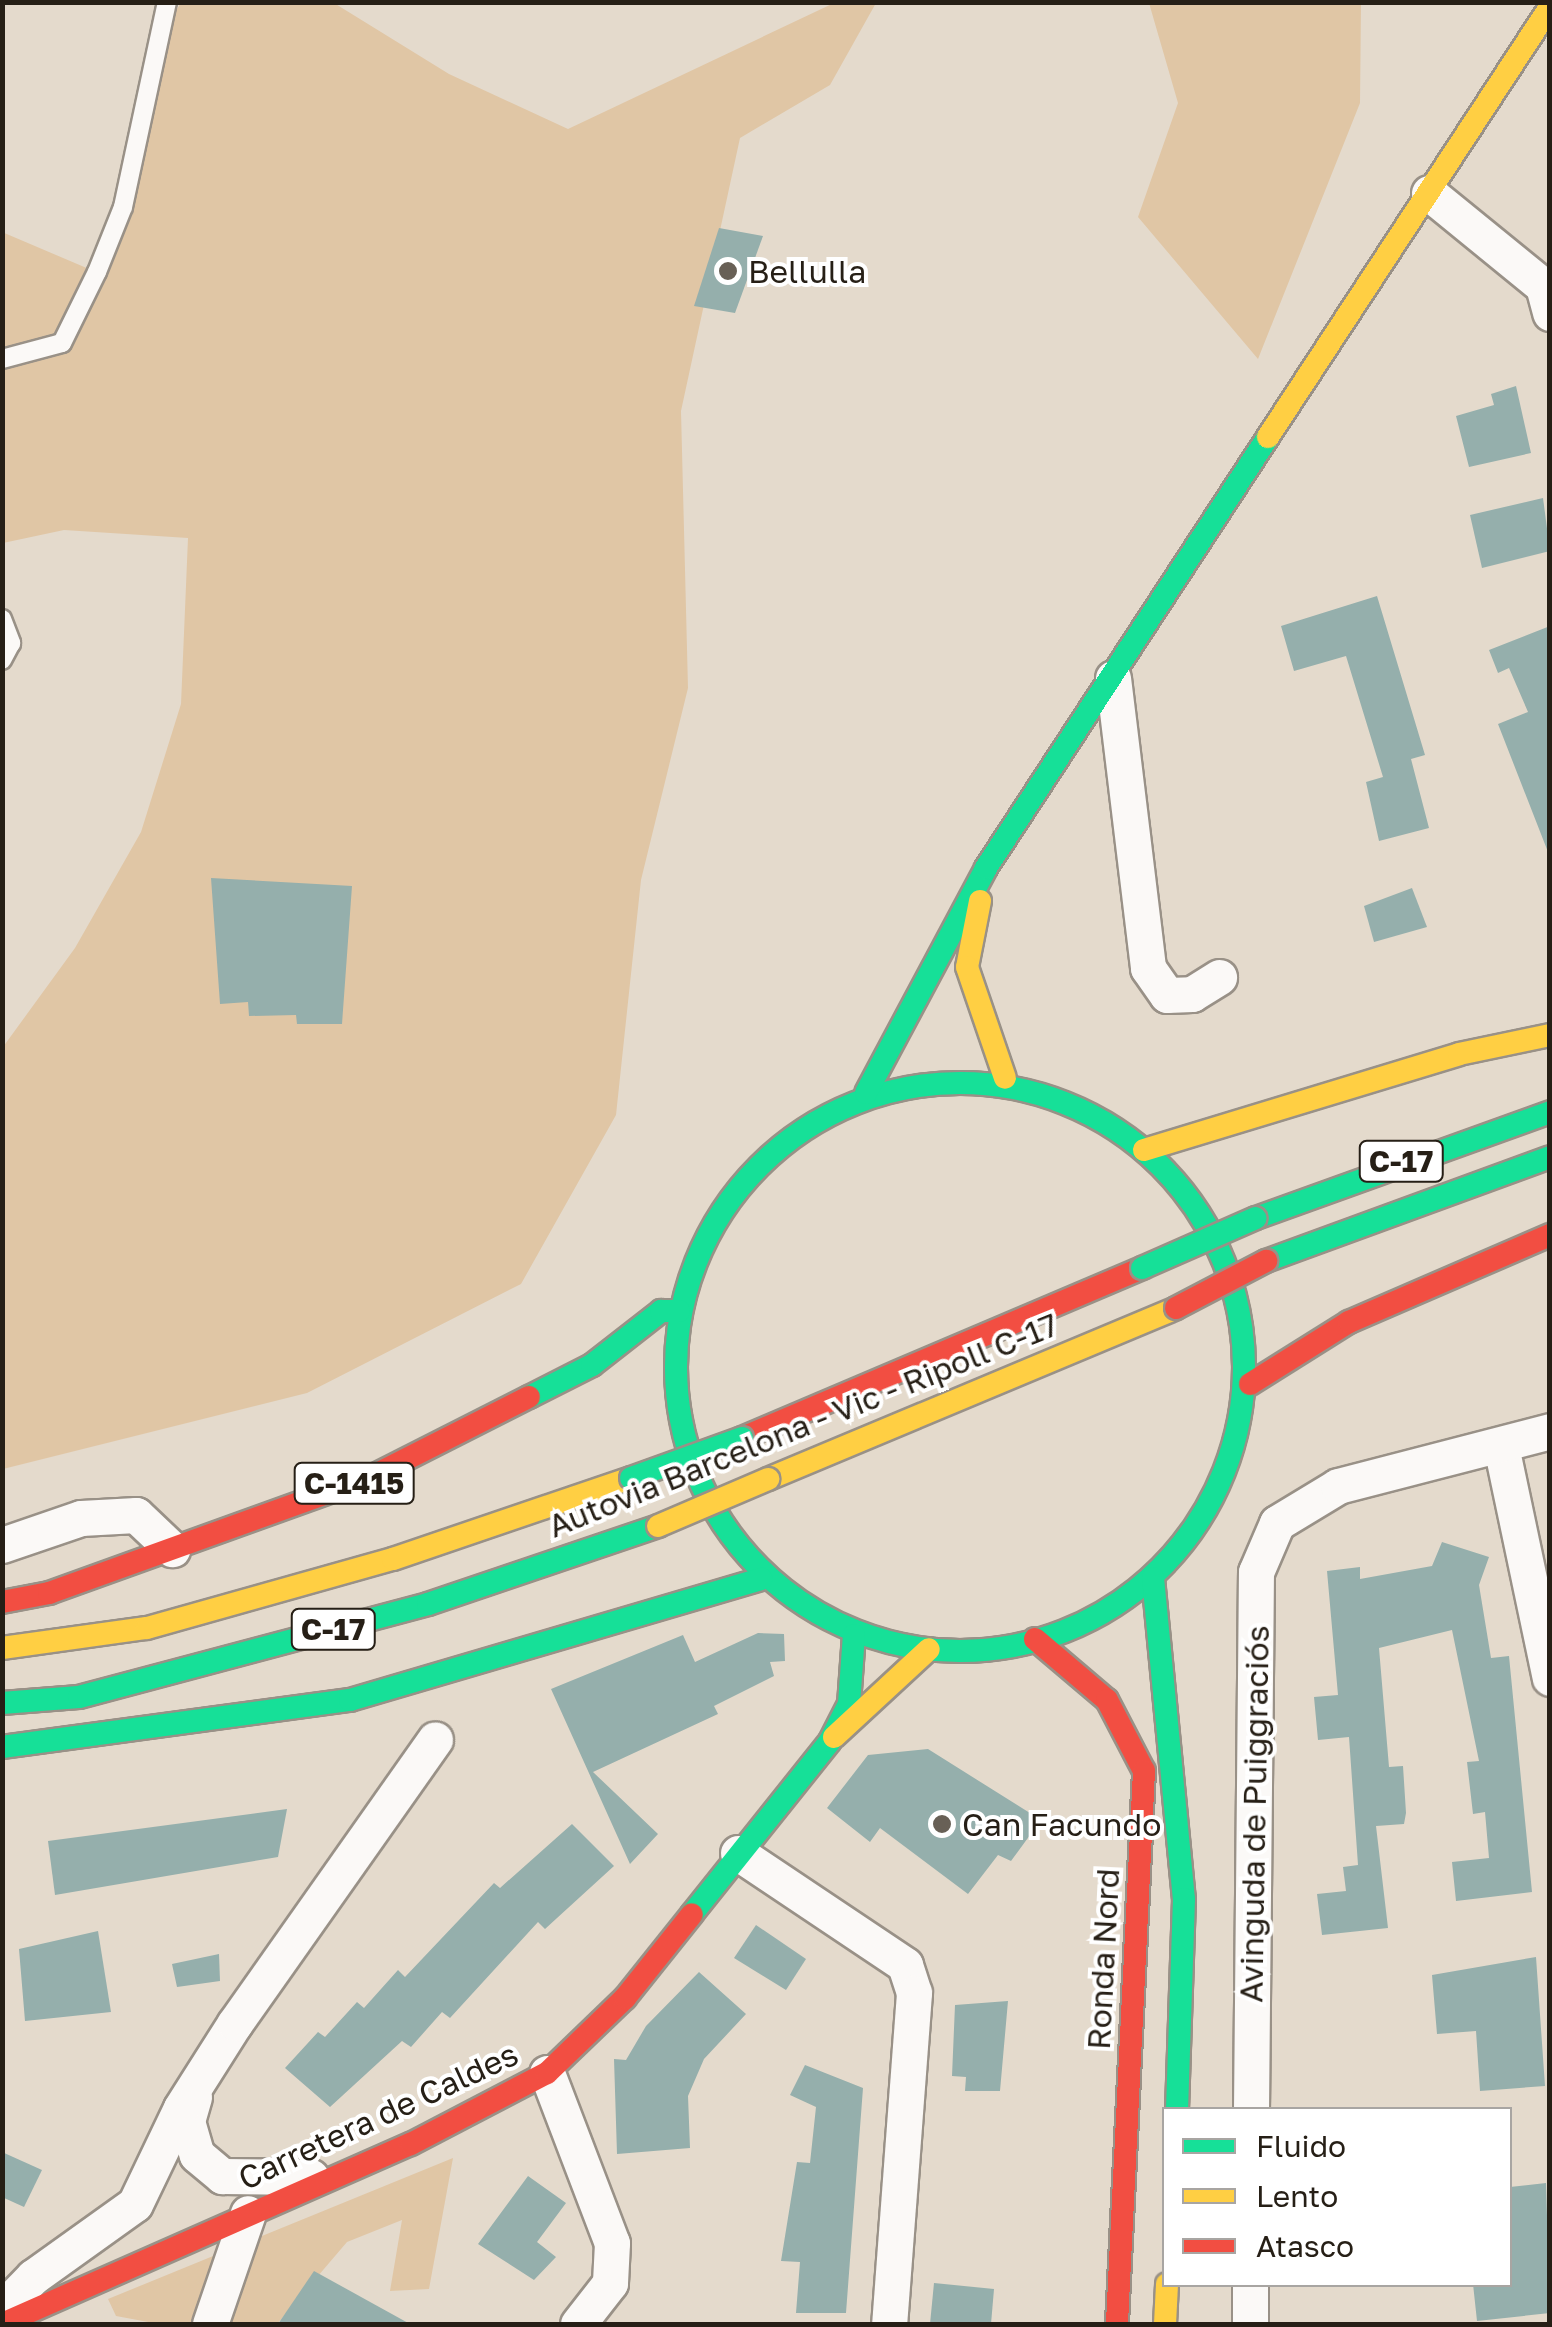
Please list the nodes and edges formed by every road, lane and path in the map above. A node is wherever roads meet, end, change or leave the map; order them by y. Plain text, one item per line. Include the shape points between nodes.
1 (167, 2) edge
2 (1550, 7) edge
3 (1429, 193) junction
4 (1547, 293) edge
5 (2, 359) edge
6 (2, 619) edge
7 (2, 660) edge
8 (1114, 678) junction
9 (986, 868) junction
10 (1219, 977) dead end
11 (1550, 1035) edge
12 (1004, 1078) junction
13 (866, 1093) junction
14 (1550, 1112) edge
15 (1144, 1150) junction
16 (1550, 1158) edge
17 (1550, 1235) edge
18 (679, 1311) junction
19 (1250, 1384) junction
20 (1550, 1431) edge
21 (1501, 1446) junction
22 (2, 1545) edge
23 (172, 1548) junction
24 (1153, 1578) junction
25 (762, 1579) junction
26 (2, 1602) edge
27 (854, 1635) junction
28 (1035, 1639) junction
29 (2, 1648) edge
30 (930, 1650) junction
31 (1550, 1678) edge
32 (2, 1703) edge
33 (435, 1739) dead end
34 (830, 1741) junction
35 (2, 1747) edge
36 (738, 1853) junction
37 (547, 2073) junction
38 (198, 2081) junction
39 (1176, 2107) edge
40 (1251, 2107) edge
41 (338, 2175) junction
42 (135, 2204) junction
43 (248, 2213) junction
44 (170, 2246) junction
45 (1167, 2287) edge
46 (1250, 2287) edge
47 (2, 2310) edge
48 (2, 2324) edge
49 (210, 2324) edge
50 (578, 2324) edge
51 (890, 2324) edge
52 (1118, 2324) edge
53 (1165, 2324) edge
54 (1250, 2324) edge

1 - 5 lane via 122,207 97,272 62,343
2 - 3 main road
3 - 4 street
3 - 8 main road
6 - 7 lane via 10,643
8 - 9 main road
8 - 10 street via 1148,968 1167,995 1192,994
9 - 12 main road via 967,967
9 - 13 main road
11 - 15 main road via 1459,1054
12 - 13 main road
12 - 15 main road via 1104,1118
13 - 18 main road via 784,1155 735,1210
14 - 29 main road, Autovia Barcelona - Vic - Ripoll C-17 / C-17, bridge via 1256,1218 742,1438 631,1478 392,1559 147,1628
15 - 19 main road via 1222,1257
16 - 32 main road, Autovia Barcelona - Vic - Ripoll C-17 / C-17, bridge via 1266,1261 1176,1308 658,1526 428,1604 80,1697
17 - 19 main road via 1349,1322
18 - 23 main road, C-1415 via 661,1311 592,1364 371,1476
18 - 25 main road via 677,1393 691,1482 709,1519
19 - 24 main road via 1210,1493
20 - 21 street
21 - 31 street
21 - 40 street, Avinguda de Puiggraciós via 1338,1486 1277,1522 1256,1572
22 - 23 street via 81,1518 136,1515
23 - 26 main road, C-1415
24 - 28 main road via 1088,1621
24 - 39 main road via 1184,1899
25 - 27 main road
25 - 35 main road via 350,1700
27 - 30 main road
27 - 34 main road via 850,1704
28 - 30 main road
28 - 52 main road, Ronda Nord via 1107,1700 1144,1772
30 - 34 main road
33 - 38 street
34 - 36 main road, Carretera de Caldes
36 - 37 main road, Carretera de Caldes via 625,1998
36 - 51 street via 905,1964 914,1992
37 - 41 main road, Carretera de Caldes
37 - 50 street via 612,2243 610,2283
38 - 41 street via 187,2121 197,2155 222,2176 260,2182
38 - 42 street
41 - 43 main road, Carretera de Caldes
42 - 44 street via 148,2241
42 - 47 street via 33,2277
43 - 44 main road, Carretera de Caldes
43 - 49 street
44 - 48 main road, Carretera de Caldes
45 - 53 main road
46 - 54 street

